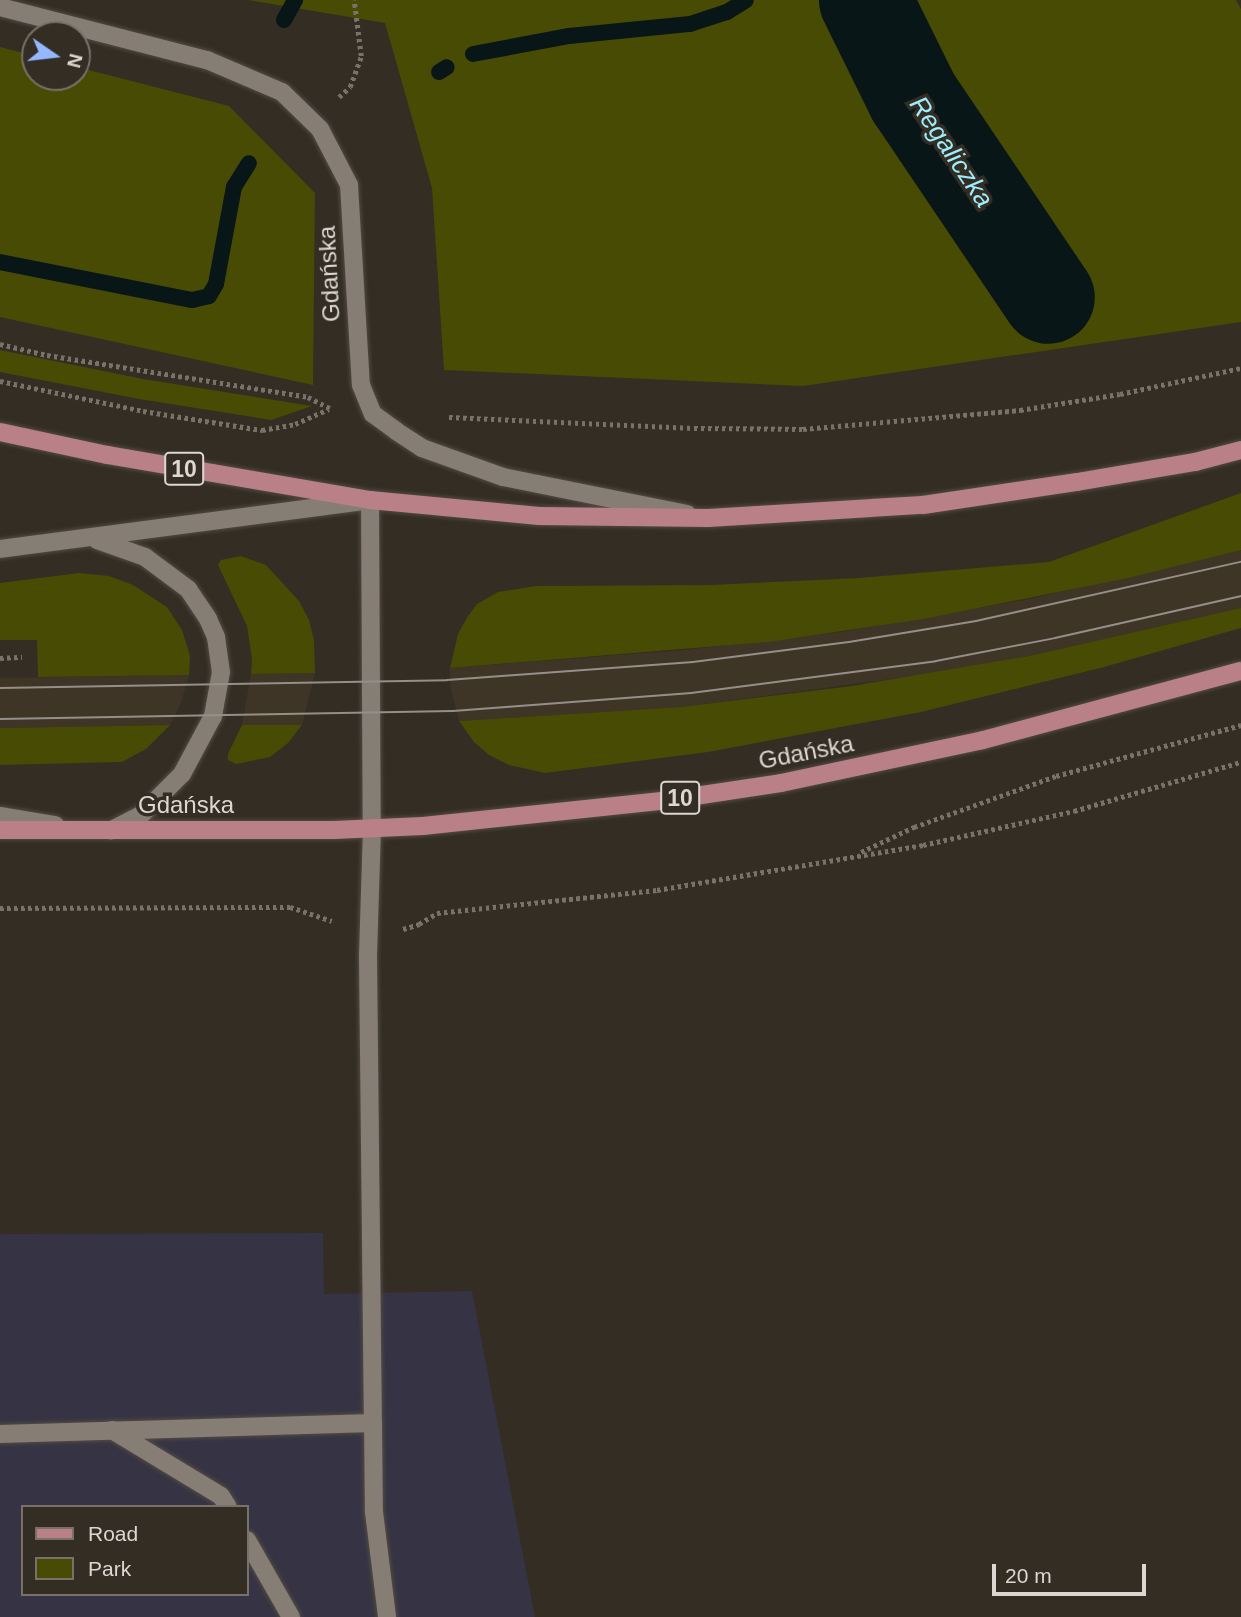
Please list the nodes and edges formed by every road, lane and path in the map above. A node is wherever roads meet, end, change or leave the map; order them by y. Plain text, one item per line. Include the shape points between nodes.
1 (354, 0) edge
2 (0, 7) edge
3 (312, 121) junction
4 (0, 344) edge
5 (1241, 369) edge
6 (0, 381) edge
7 (330, 409) junction
8 (373, 414) junction
9 (443, 417) dead end
10 (0, 432) edge
11 (1241, 450) edge
12 (370, 500) junction
13 (708, 518) junction
14 (66, 541) junction
15 (0, 549) edge
16 (22, 657) dead end
17 (0, 658) edge
18 (1241, 671) edge
19 (1241, 725) edge
20 (1241, 762) edge
21 (0, 816) edge
22 (372, 828) junction
23 (0, 830) edge
24 (114, 830) junction
25 (857, 854) junction
26 (0, 908) edge
27 (369, 926) junction
28 (373, 1423) junction
29 (112, 1430) junction
30 (0, 1434) edge
31 (227, 1505) edge
32 (248, 1542) edge
33 (291, 1617) edge
34 (387, 1617) edge

1 - 3 path via 361,56 350,87
2 - 3 lane, Gdańska via 207,60 282,92
3 - 8 lane, Gdańska via 349,185 360,385
4 - 7 path via 308,397
5 - 9 path via 1020,410 803,429
6 - 7 path via 262,430 295,424
7 - 8 path
8 - 13 lane via 422,448 503,477
10 - 12 main road, 10 via 107,456
11 - 13 main road, 10 via 1195,462 923,505
12 - 13 main road, 10 via 539,516
12 - 14 lane
12 - 22 lane
14 - 15 lane
14 - 24 lane via 117,545 145,556 176,578 208,620 219,654 217,703 194,756 155,804
16 - 17 path
18 - 22 main road, Gdańska / 10 via 983,740 781,783 556,814
19 - 25 path via 1046,779 914,827
20 - 25 path via 1074,810 923,845
21 - 24 lane
22 - 24 main road, Gdańska / 10
22 - 27 lane
23 - 24 main road, Gdańska / 10
25 - 27 path via 657,890 437,913 398,930
26 - 27 path via 290,907 323,919
27 - 28 lane
28 - 29 lane
28 - 34 lane via 374,1512
29 - 30 lane
29 - 31 lane via 221,1496
32 - 33 lane

